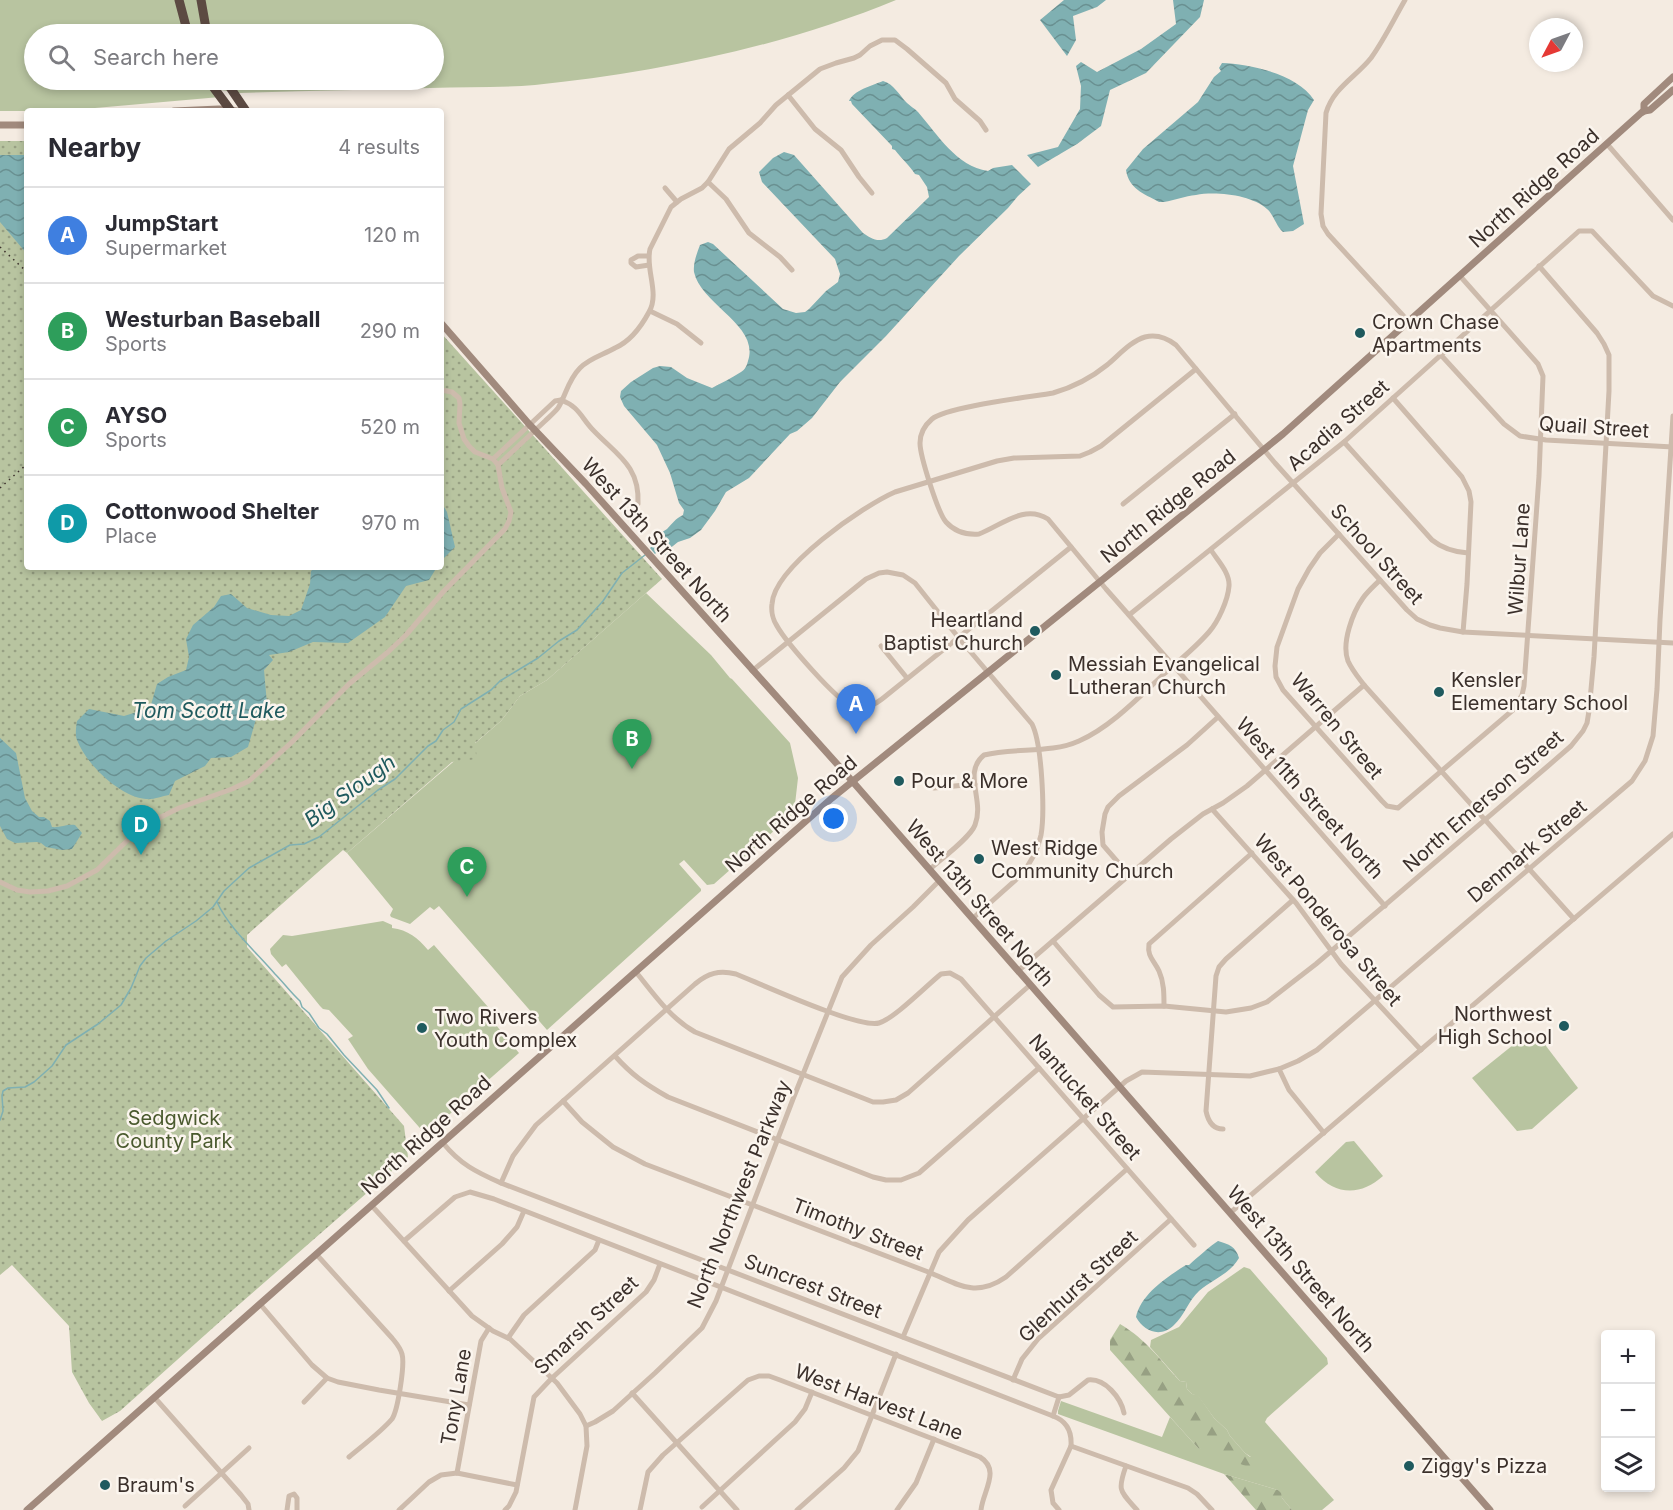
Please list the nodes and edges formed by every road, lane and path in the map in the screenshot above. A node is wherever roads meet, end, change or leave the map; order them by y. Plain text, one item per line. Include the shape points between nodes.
1 (179, 0) edge
2 (201, 0) edge
3 (1405, 0) edge
4 (185, 24) edge
5 (205, 24) edge
6 (1673, 77) edge
7 (215, 90) edge
8 (232, 90) edge
9 (1673, 90) edge
10 (788, 94) junction
11 (229, 108) edge
12 (244, 108) edge
13 (1644, 111) junction
14 (0, 125) edge
15 (24, 125) edge
16 (986, 130) dead end
17 (1607, 144) junction
18 (708, 182) junction
19 (665, 188) dead end
20 (872, 193) dead end
21 (677, 202) junction
22 (1673, 220) edge
23 (648, 256) junction
24 (649, 265) junction
25 (1539, 266) junction
26 (792, 270) dead end
27 (1460, 276) junction
28 (1673, 306) edge
29 (1490, 310) junction
30 (650, 311) junction
31 (1409, 322) junction
32 (444, 326) edge
33 (701, 343) dead end
34 (1440, 354) junction
35 (1196, 369) junction
36 (444, 391) edge
37 (1393, 398) junction
38 (561, 400) junction
39 (1235, 414) junction
40 (1673, 416) edge
41 (529, 424) junction
42 (535, 430) junction
43 (1541, 440) junction
44 (1344, 442) junction
45 (1606, 443) junction
46 (1672, 447) edge
47 (1264, 449) junction
48 (493, 459) junction
49 (498, 465) junction
50 (930, 481) junction
51 (1294, 483) junction
52 (638, 504) dead end
53 (1123, 504) dead end
54 (1339, 534) junction
55 (1071, 547) junction
56 (1211, 550) junction
57 (1468, 552) junction
58 (1380, 580) junction
59 (1100, 582) junction
60 (1129, 615) junction
61 (1463, 632) junction
62 (1529, 634) junction
63 (958, 637) junction
64 (1595, 638) junction
65 (789, 642) junction
66 (1659, 642) junction
67 (1673, 643) edge
68 (881, 646) dead end
69 (1173, 666) junction
70 (752, 670) junction
71 (988, 671) junction
72 (907, 678) junction
73 (1364, 685) junction
74 (1218, 717) junction
75 (1316, 727) junction
76 (1038, 748) junction
77 (1266, 770) junction
78 (1442, 771) junction
79 (853, 781) junction
80 (975, 784) junction
81 (934, 788) dead end
82 (1387, 806) joint
83 (1212, 809) junction
84 (1486, 820) junction
85 (1673, 834) edge
86 (1252, 853) junction
87 (1529, 869) junction
88 (929, 870) junction
89 (1130, 875) junction
90 (939, 881) junction
91 (0, 882) edge
92 (1293, 900) junction
93 (1385, 906) junction
94 (972, 919) junction
95 (1574, 919) junction
96 (1053, 941) junction
97 (1332, 951) junction
98 (1018, 971) junction
99 (636, 972) junction
100 (1030, 985) junction
101 (1375, 1000) junction
102 (1164, 1006) junction
103 (667, 1008) junction
104 (828, 1011) junction
105 (1213, 1011) junction
106 (995, 1017) junction
107 (1421, 1050) junction
108 (615, 1056) junction
109 (1039, 1068) junction
110 (1279, 1069) junction
111 (802, 1075) junction
112 (1208, 1075) junction
113 (1119, 1087) junction
114 (563, 1101) junction
115 (1083, 1118) junction
116 (1223, 1129) dead end
117 (1324, 1132) junction
118 (778, 1140) junction
119 (443, 1143) junction
120 (1127, 1168) junction
121 (501, 1183) junction
122 (753, 1205) junction
123 (372, 1206) junction
124 (524, 1211) junction
125 (1230, 1213) junction
126 (1171, 1219) junction
127 (598, 1240) junction
128 (404, 1242) junction
129 (1194, 1245) dead end
130 (317, 1255) junction
131 (660, 1264) junction
132 (728, 1270) junction
133 (931, 1273) junction
134 (722, 1287) junction
135 (449, 1292) junction
136 (260, 1304) junction
137 (489, 1328) junction
138 (903, 1337) junction
139 (507, 1338) junction
140 (896, 1354) junction
141 (327, 1378) junction
142 (552, 1378) junction
143 (1013, 1380) junction
144 (812, 1392) junction
145 (632, 1393) junction
146 (399, 1394) junction
147 (1059, 1397) junction
148 (155, 1398) junction
149 (304, 1402) dead end
150 (469, 1405) junction
151 (1124, 1413) dead end
152 (873, 1416) junction
153 (1053, 1416) junction
154 (586, 1426) junction
155 (934, 1439) junction
156 (676, 1442) junction
157 (1071, 1446) junction
158 (249, 1448) dead end
159 (349, 1457) dead end
160 (1126, 1466) junction
161 (221, 1473) junction
162 (457, 1473) junction
163 (518, 1485) junction
164 (720, 1491) junction
165 (185, 1506) dead end
166 (702, 1507) dead end
167 (27, 1510) edge
168 (249, 1510) edge
169 (287, 1510) edge
170 (297, 1510) edge
171 (399, 1510) edge
172 (505, 1510) edge
173 (575, 1510) edge
174 (640, 1510) edge
175 (737, 1510) edge
176 (797, 1510) edge
177 (897, 1510) edge
178 (981, 1510) edge
179 (1059, 1510) edge
180 (1137, 1510) edge
181 (1212, 1510) edge
182 (1490, 1510) edge

1 - 4 highway
2 - 5 highway
3 - 31 street via 1372,56 1338,91 1327,110 1320,214 1328,234
6 - 13 main road, North Ridge Road via 1644,104
7 - 11 highway, bridge
8 - 12 highway
9 - 13 main road, North Ridge Road
10 - 16 street via 820,69 854,58 882,40 895,40 946,83 955,99
10 - 18 street via 729,149
10 - 20 street via 815,129 841,150
13 - 17 main road, North Ridge Road
14 - 15 main road
17 - 22 street
17 - 27 main road, North Ridge Road
18 - 21 street
18 - 26 street via 726,199 750,233
19 - 21 street
21 - 23 street via 667,212
23 - 24 street
23 - 24 street via 633,258 631,263 636,267
24 - 30 street
25 - 28 street, Acadia Street via 1579,231 1592,231 1653,296
25 - 29 street, Acadia Street
25 - 45 street, North Emerson Street via 1598,333 1609,356
27 - 29 street, Wilbur Lane
27 - 31 main road, North Ridge Road
29 - 34 street, Acadia Street
29 - 43 street, Wilbur Lane via 1541,370
30 - 33 street via 677,324
30 - 38 street via 630,338 582,366
31 - 47 main road, North Ridge Road
32 - 41 main road, West 13th Street North
34 - 37 street, Acadia Street
34 - 43 street, Quail Street via 1504,424 1520,436
35 - 39 street
35 - 50 street via 1090,452 997,461
35 - 50 street, West 11th Street North via 1167,339 1144,337 1066,390 934,417 924,428 920,444
36 - 48 street via 459,398 461,433 469,446
37 - 44 street, Acadia Street
37 - 57 street via 1467,484 1471,501
38 - 41 street
38 - 42 street
38 - 52 street via 575,407 593,431 622,457 638,489
39 - 47 street, School Street
39 - 53 street
40 - 46 street, Denmark Street
41 - 42 main road, West 13th Street North
41 - 48 street
42 - 49 street
42 - 70 main road, West 13th Street North
43 - 45 street, Quail Street
43 - 62 street, Wilbur Lane
44 - 51 street, Acadia Street
44 - 57 street via 1432,540 1447,549
45 - 46 street, Quail Street
45 - 64 street, North Emerson Street
46 - 66 street, Denmark Street
47 - 51 street, School Street
47 - 59 main road, North Ridge Road
48 - 49 street
49 - 91 street via 510,512 507,526 400,641 340,692 259,772 237,787 141,827 97,870 67,886 30,892
50 - 55 street, West 11th Street North via 940,513 956,530 979,534 1020,515 1035,513 1048,519
50 - 65 street via 895,492 864,508 796,563 779,585 771,606 774,620
51 - 54 street, School Street
51 - 56 street, Acadia Street
54 - 58 street, School Street
54 - 75 street, Warren Street via 1320,553 1298,589 1275,656 1276,677 1283,690
55 - 59 street, West 11th Street North
55 - 63 street
56 - 60 street, Acadia Street
56 - 69 street via 1227,575 1229,586 1223,606 1209,633
57 - 61 street
58 - 61 street, School Street via 1417,619
58 - 73 street via 1362,599 1346,641 1347,659
59 - 60 street, West 11th Street North
59 - 71 main road, North Ridge Road
60 - 69 street, West 11th Street North
61 - 62 street, School Street
62 - 64 street, School Street
62 - 78 street, Wilbur Lane via 1524,686 1517,704
63 - 65 street via 915,583 899,573 879,573 866,579
63 - 71 street
63 - 72 street
64 - 66 street, School Street
64 - 84 street, North Emerson Street via 1589,711 1583,731
65 - 70 street
65 - 72 street via 846,704 867,707
66 - 67 street, School Street
66 - 87 street, Denmark Street via 1653,736 1645,761 1632,781
68 - 72 street
69 - 74 street, West 11th Street North
69 - 76 street via 1097,731 1067,745
70 - 79 main road, West 13th Street North
71 - 76 street via 1032,724
71 - 79 main road, North Ridge Road
73 - 75 street
73 - 78 street
74 - 77 street, West 11th Street North
74 - 89 street via 1108,807 1103,845
75 - 77 street
75 - 82 street, Warren Street
76 - 80 street via 984,754 974,767
76 - 94 street via 1042,800 1037,849 1020,876
77 - 83 street
77 - 93 street, West 11th Street North
78 - 82 street, Wilbur Lane via 1398,807
78 - 84 street
79 - 88 main road, West 13th Street North
79 - 99 main road, North Ridge Road
80 - 81 street
80 - 88 street via 978,816 972,831
83 - 86 street, West Ponderosa Street
83 - 89 street
84 - 87 street
84 - 93 street, North Emerson Street
85 - 95 street
86 - 92 street, West Ponderosa Street
86 - 102 street via 1149,944 1149,957 1162,982
87 - 95 street
87 - 101 street, Denmark Street
88 - 90 main road, West 13th Street North
89 - 96 street
90 - 94 main road, West 13th Street North
90 - 104 street, North Northwest Parkway via 842,977
92 - 97 street, West Ponderosa Street
92 - 105 street via 1219,967
93 - 97 street, North Emerson Street
94 - 98 main road, West 13th Street North
95 - 107 street
96 - 98 street
96 - 102 street, North Emerson Street via 1113,1006
97 - 101 street, West Ponderosa Street
97 - 105 street, North Emerson Street via 1267,1002 1239,1011
98 - 100 main road, West 13th Street North
99 - 103 street
99 - 119 main road, North Ridge Road
100 - 106 street
100 - 113 main road, West 13th Street North
101 - 107 street, West Ponderosa Street
101 - 110 street, Denmark Street via 1317,1050
102 - 105 street, North Emerson Street
103 - 104 street via 703,977 725,972
103 - 108 street
103 - 111 street via 695,1032
104 - 106 street, Nantucket Street via 863,1022 882,1022 941,974 950,973 961,979
104 - 111 street, North Northwest Parkway
105 - 112 street
106 - 109 street, Nantucket Street
106 - 111 street via 896,1100 873,1102
107 - 117 street
108 - 114 street
108 - 118 street via 646,1085 668,1097
109 - 115 street, Nantucket Street
109 - 118 street via 919,1173 902,1180 873,1177
110 - 112 street, Denmark Street via 1250,1076
110 - 117 street via 1290,1090
111 - 118 street, North Northwest Parkway
112 - 113 street, Denmark Street via 1142,1072
112 - 116 street via 1207,1116 1212,1125
113 - 115 street, Denmark Street
113 - 125 main road, West 13th Street North
114 - 121 street via 536,1125 513,1156
114 - 122 street, Timothy Street via 613,1147 645,1164
115 - 120 street, Nantucket Street
115 - 133 street, Denmark Street via 968,1220 939,1252
117 - 125 street
118 - 122 street, North Northwest Parkway
119 - 121 street, Suncrest Street via 467,1167
119 - 123 main road, North Ridge Road
120 - 126 street, Nantucket Street
120 - 133 street, Timothy Street via 994,1285 974,1288
121 - 132 street, Suncrest Street
122 - 132 street, North Northwest Parkway
122 - 133 street, Timothy Street
123 - 128 street
123 - 130 main road, North Ridge Road
124 - 127 street
124 - 128 street via 470,1192 455,1197
124 - 135 street via 517,1227 502,1244
125 - 182 main road, West 13th Street North
126 - 129 street, Nantucket Street
126 - 143 street, Glenhurst Street via 1038,1339 1022,1359
127 - 131 street
127 - 139 street via 595,1250 524,1316
128 - 135 street
130 - 136 main road, North Ridge Road
130 - 146 street via 399,1346 403,1355
131 - 134 street
131 - 142 street, Smarsh Street via 646,1292
132 - 134 street, North Northwest Parkway
132 - 138 street, Suncrest Street
133 - 138 street, Denmark Street
134 - 140 street
134 - 145 street, North Northwest Parkway via 702,1328
135 - 137 street
136 - 141 street
136 - 148 main road, North Ridge Road
137 - 139 street
137 - 150 street, Tony Lane via 481,1341
138 - 143 street, Suncrest Street
139 - 142 street
140 - 152 street
140 - 153 street
141 - 146 street
141 - 149 street
142 - 154 street
142 - 163 street, Smarsh Street via 534,1397
143 - 147 street, Suncrest Street
144 - 152 street, West Harvest Lane
144 - 156 street, West Harvest Lane via 769,1376 748,1380
144 - 164 street via 795,1422
145 - 154 street, North Northwest Parkway
145 - 156 street
146 - 150 street
146 - 159 street via 393,1418
147 - 151 street via 1069,1395 1088,1380 1100,1381 1122,1404
147 - 153 street
148 - 161 street
148 - 167 main road, North Ridge Road
150 - 162 street, Tony Lane
152 - 155 street, West Harvest Lane
152 - 176 street via 858,1451
153 - 157 street via 1071,1433
154 - 173 street via 587,1446
155 - 177 street via 916,1483
155 - 178 street, West Harvest Lane via 980,1457 989,1465 991,1473
156 - 164 street
156 - 174 street via 648,1472
157 - 160 street
157 - 179 street via 1052,1490
158 - 161 street
160 - 180 street via 1120,1488
160 - 181 street via 1188,1488
161 - 165 street
161 - 168 street via 245,1499
162 - 163 street
162 - 171 street via 429,1482
163 - 172 street, Smarsh Street
164 - 166 street
164 - 175 street
169 - 170 street via 289,1496 294,1494

